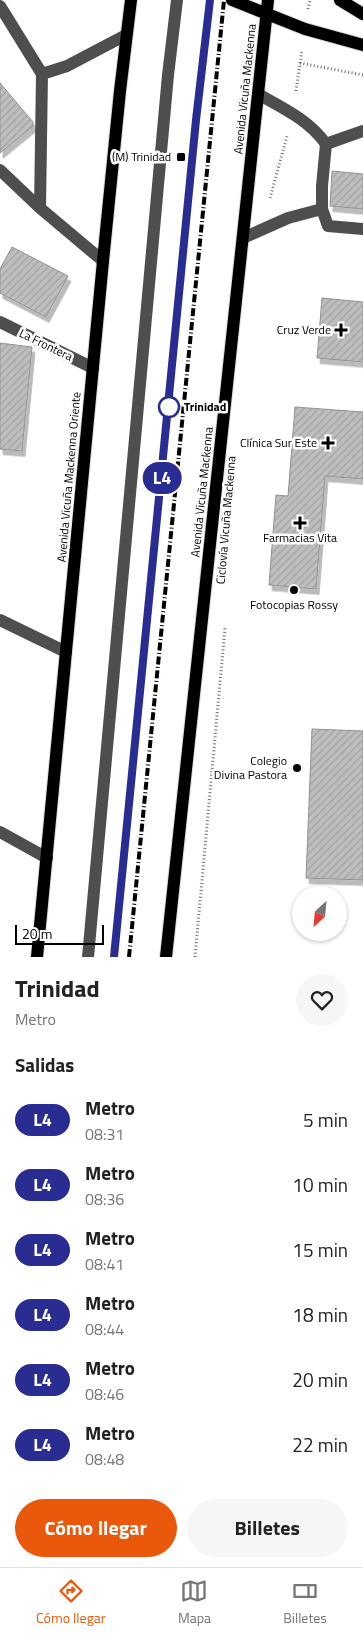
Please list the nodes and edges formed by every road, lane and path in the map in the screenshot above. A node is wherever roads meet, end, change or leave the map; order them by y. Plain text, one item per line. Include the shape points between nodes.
1 (131, 0) edge
2 (177, 0) edge
3 (232, 0) edge
4 (268, 0) edge
5 (310, 0) edge
6 (340, 0) edge
7 (0, 6) edge
8 (266, 14) junction
9 (363, 14) edge
10 (305, 29) junction
11 (126, 35) junction
12 (363, 45) edge
13 (300, 63) junction
14 (42, 74) junction
15 (363, 75) edge
16 (258, 94) junction
17 (293, 113) junction
18 (363, 132) edge
19 (326, 144) junction
20 (0, 170) edge
21 (40, 208) junction
22 (322, 209) junction
23 (363, 229) edge
24 (261, 230) junction
25 (243, 238) junction
26 (103, 261) junction
27 (0, 322) edge
28 (93, 368) junction
29 (0, 620) edge
30 (226, 623) dead end
31 (66, 652) junction
32 (0, 832) edge
33 (47, 858) junction
34 (37, 957) edge
35 (88, 957) edge
36 (166, 957) edge
37 (195, 957) edge

1 - 11 main road, Avenida Vicuña Mackenna Oriente
2 - 35 street
3 - 8 main road
4 - 8 main road, Avenida Vicuña Mackenna
5 - 10 path
6 - 9 main road
7 - 14 street
8 - 10 main road
8 - 16 main road, Avenida Vicuña Mackenna
10 - 12 main road
10 - 13 path
11 - 14 street via 67,66
11 - 26 main road, Avenida Vicuña Mackenna Oriente
13 - 15 path
13 - 17 path
14 - 21 street
16 - 17 street
16 - 25 main road, Avenida Vicuña Mackenna
17 - 19 street via 318,132
17 - 24 path
18 - 19 street
19 - 22 street
20 - 21 street
21 - 26 street
22 - 23 street via 328,226
22 - 24 street via 288,218
24 - 25 street
25 - 36 main road, Avenida Vicuña Mackenna
26 - 28 main road, Avenida Vicuña Mackenna Oriente
27 - 28 street, La Frontera
28 - 31 main road, Avenida Vicuña Mackenna Oriente
29 - 31 street
30 - 37 path
31 - 33 main road, Avenida Vicuña Mackenna Oriente
32 - 33 street
33 - 34 main road, Avenida Vicuña Mackenna Oriente

